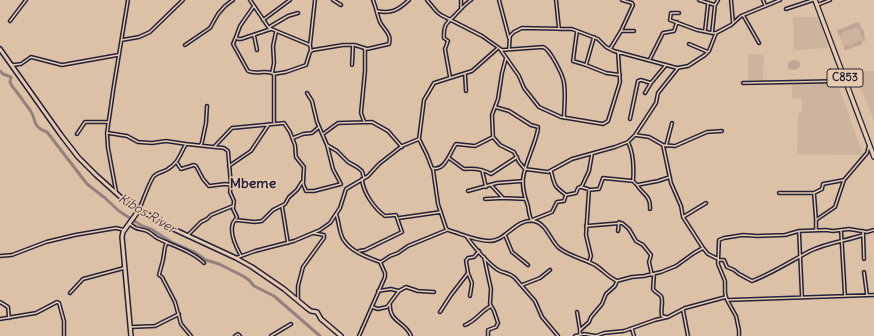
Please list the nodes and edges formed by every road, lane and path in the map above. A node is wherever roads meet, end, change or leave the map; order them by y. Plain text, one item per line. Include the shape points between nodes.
1 (26, 0) edge
2 (128, 0) edge
3 (183, 0) edge
4 (233, 0) edge
5 (250, 0) edge
6 (290, 0) edge
7 (315, 0) edge
8 (332, 0) edge
9 (373, 0) edge
10 (409, 0) edge
11 (427, 0) edge
12 (461, 0) edge
13 (471, 0) edge
14 (499, 0) edge
15 (556, 0) edge
16 (622, 0) edge
17 (699, 0) edge
18 (718, 0) edge
19 (731, 0) edge
20 (763, 0) edge
21 (780, 0) edge
22 (814, 0) edge
23 (830, 0) edge
24 (708, 4) junction
25 (341, 5) dead end
26 (715, 5) junction
27 (765, 5) junction
28 (817, 5) junction
29 (254, 6) junction
30 (461, 8) junction
31 (786, 9) dead end
32 (377, 11) junction
33 (298, 13) dead end
34 (679, 13) dead end
35 (742, 15) junction
36 (263, 20) junction
37 (449, 20) junction
38 (10, 21) dead end
39 (677, 22) junction
40 (734, 22) junction
41 (270, 29) junction
42 (559, 29) junction
43 (577, 31) junction
44 (621, 31) junction
45 (634, 31) dead end
46 (705, 31) junction
47 (276, 32) junction
48 (712, 33) junction
49 (716, 33) junction
50 (254, 35) junction
51 (236, 37) junction
52 (594, 37) junction
53 (509, 38) junction
54 (122, 40) junction
55 (759, 43) dead end
56 (689, 44) dead end
57 (185, 45) dead end
58 (310, 45) junction
59 (353, 45) junction
60 (365, 48) junction
61 (0, 49) edge
62 (499, 49) junction
63 (509, 49) junction
64 (610, 49) junction
65 (257, 50) dead end
66 (311, 51) junction
67 (618, 52) junction
68 (708, 52) junction
69 (119, 55) junction
70 (506, 58) junction
71 (650, 60) junction
72 (13, 65) junction
73 (352, 65) dead end
74 (586, 65) junction
75 (666, 65) junction
76 (678, 68) junction
77 (273, 74) junction
78 (465, 74) junction
79 (620, 75) junction
80 (450, 78) junction
81 (846, 81) junction
82 (651, 83) junction
83 (743, 83) dead end
84 (466, 91) dead end
85 (307, 93) dead end
86 (645, 93) dead end
87 (207, 106) dead end
88 (495, 107) junction
89 (564, 118) junction
90 (630, 119) dead end
91 (108, 122) junction
92 (365, 122) junction
93 (672, 123) dead end
94 (269, 124) junction
95 (274, 124) junction
96 (319, 127) junction
97 (722, 131) dead end
98 (107, 133) junction
99 (77, 134) dead end
100 (323, 134) junction
101 (635, 135) junction
102 (493, 137) junction
103 (292, 138) junction
104 (419, 139) junction
105 (628, 142) junction
106 (186, 144) junction
107 (869, 144) junction
108 (201, 145) junction
109 (327, 145) junction
110 (663, 145) junction
111 (666, 146) junction
112 (214, 147) junction
113 (402, 147) junction
114 (592, 154) junction
115 (517, 157) junction
116 (874, 157) edge
117 (448, 158) junction
118 (177, 162) junction
119 (229, 166) junction
120 (433, 169) junction
121 (525, 169) junction
122 (482, 170) junction
123 (551, 171) junction
124 (670, 177) junction
125 (363, 178) junction
126 (303, 180) junction
127 (844, 180) junction
128 (523, 181) junction
129 (633, 181) junction
130 (231, 184) junction
131 (491, 185) junction
132 (637, 185) junction
133 (486, 187) junction
134 (581, 187) junction
135 (589, 189) junction
136 (468, 191) dead end
137 (116, 192) junction
138 (779, 193) dead end
139 (814, 193) junction
140 (566, 195) junction
141 (503, 198) junction
142 (486, 199) dead end
143 (525, 199) junction
144 (706, 203) dead end
145 (233, 206) junction
146 (282, 206) junction
147 (650, 209) dead end
148 (139, 210) junction
149 (441, 212) junction
150 (336, 214) junction
151 (683, 217) junction
152 (399, 218) dead end
153 (236, 220) junction
154 (532, 220) junction
155 (816, 220) junction
156 (619, 222) junction
157 (131, 223) junction
158 (586, 226) junction
159 (447, 230) junction
160 (816, 230) junction
161 (841, 230) junction
162 (874, 230) edge
163 (124, 231) junction
164 (618, 231) dead end
165 (799, 231) junction
166 (863, 231) junction
167 (313, 233) junction
168 (504, 234) junction
169 (863, 235) junction
170 (187, 236) junction
171 (467, 237) junction
172 (842, 240) junction
173 (167, 242) junction
174 (288, 243) junction
175 (703, 248) junction
176 (478, 251) junction
177 (358, 252) junction
178 (0, 256) edge
179 (241, 256) junction
180 (484, 257) junction
181 (800, 257) junction
182 (236, 258) junction
183 (864, 259) dead end
184 (718, 260) junction
185 (204, 262) dead end
186 (380, 262) junction
187 (589, 262) junction
188 (528, 265) dead end
189 (124, 268) junction
190 (550, 270) dead end
191 (864, 272) dead end
192 (468, 273) junction
193 (653, 275) junction
194 (617, 281) junction
195 (522, 285) junction
196 (378, 291) junction
197 (399, 292) junction
198 (434, 292) dead end
199 (70, 294) dead end
200 (867, 295) junction
201 (874, 295) edge
202 (470, 296) dead end
203 (845, 296) junction
204 (726, 297) junction
205 (802, 297) junction
206 (298, 300) junction
207 (727, 300) junction
208 (0, 302) edge
209 (390, 305) junction
210 (491, 306) junction
211 (372, 307) junction
212 (683, 310) junction
213 (440, 312) dead end
214 (577, 312) dead end
215 (179, 314) junction
216 (668, 317) junction
217 (9, 318) junction
218 (0, 319) edge
219 (291, 324) dead end
220 (465, 324) dead end
221 (131, 327) junction
222 (632, 329) junction
223 (580, 330) junction
224 (580, 335) junction
225 (64, 336) edge
226 (131, 336) edge
227 (191, 336) edge
228 (235, 336) edge
229 (240, 336) edge
230 (271, 336) edge
231 (341, 336) edge
232 (358, 336) edge
233 (411, 336) edge
234 (488, 336) edge
235 (558, 336) edge
236 (575, 336) edge
237 (596, 336) edge
238 (634, 336) edge
239 (688, 336) edge
240 (739, 336) edge

1 - 38 street
2 - 54 street
3 - 54 street via 150,32
4 - 57 street via 224,6 210,28
5 - 29 street
6 - 36 street
7 - 58 street
8 - 25 street
9 - 32 street
10 - 32 street via 392,12
11 - 37 street via 437,12
12 - 30 street
13 - 30 street
14 - 53 street
15 - 42 street
16 - 44 street via 633,5
17 - 24 street
18 - 26 street
19 - 40 street
20 - 27 street
21 - 27 street
22 - 28 main road, C853
22 - 31 street
23 - 28 street
24 - 26 street
24 - 46 street
26 - 48 street
27 - 35 street
28 - 81 main road, C853
29 - 36 street
29 - 51 street via 240,26
30 - 37 street
32 - 60 street via 380,22 388,31 389,44
33 - 41 street via 288,16
34 - 39 street via 671,13 671,21
35 - 40 street
35 - 55 street
36 - 41 street
37 - 62 street via 482,36
37 - 80 street via 444,38 448,41 445,49
39 - 46 street
39 - 71 street via 674,31 663,33
40 - 49 street
41 - 47 street
41 - 50 street
42 - 43 street
42 - 53 street via 522,28
43 - 52 street
43 - 74 street via 573,61
44 - 45 street
44 - 64 street
46 - 48 street
47 - 58 street
47 - 77 street
48 - 49 street
49 - 68 street
50 - 51 street via 241,39
50 - 65 street
51 - 77 street via 233,44 248,71 269,71
52 - 64 street
52 - 74 street
53 - 63 street
54 - 69 street
56 - 68 street
58 - 66 street
59 - 60 street
59 - 66 street
59 - 73 street
60 - 92 street via 361,113
61 - 72 main road
62 - 63 street
62 - 70 street
62 - 78 street via 475,70
63 - 89 street via 543,47 548,50 564,83
64 - 67 street
66 - 77 street via 306,65
67 - 71 street
67 - 79 street
68 - 76 street via 690,65
69 - 72 street via 67,65 31,57 21,64
69 - 91 street
70 - 88 street
70 - 89 street via 537,105
71 - 75 street
72 - 137 main road via 78,157
74 - 79 street
75 - 76 street
75 - 82 street
76 - 101 street via 658,93 656,103
77 - 95 street
78 - 80 street
78 - 84 street
79 - 89 street via 617,94 607,122 603,124
80 - 104 street via 434,83 426,96
81 - 83 street
81 - 107 main road, C853
82 - 86 street
82 - 90 street via 638,81
85 - 96 street via 312,101
87 - 108 street
88 - 102 street via 492,115
88 - 121 street via 509,111 538,128 534,148
91 - 98 street
91 - 99 street via 85,122
92 - 100 street via 338,123
92 - 113 street via 372,122 386,130
93 - 111 street
94 - 95 street
94 - 112 street via 231,129
94 - 119 street via 251,151
95 - 103 street via 284,124
96 - 100 street
96 - 103 street via 312,133
97 - 111 street via 707,132 675,146
98 - 106 street via 127,136 138,142 166,141
98 - 137 street
100 - 109 street
101 - 105 street
101 - 110 street via 649,137
102 - 115 street
102 - 117 street via 475,146 456,144
103 - 126 street via 296,157 304,167
104 - 113 street
104 - 120 street
105 - 114 street
105 - 129 street via 633,160
106 - 108 street
106 - 118 street
107 - 116 main road, C853
107 - 127 street via 867,153
108 - 112 street
109 - 125 street via 348,162 358,166
109 - 126 street via 333,169 341,183 320,190 306,191
110 - 111 street
110 - 124 street
112 - 119 street via 228,150
113 - 125 street
114 - 123 street via 572,159
114 - 134 street via 589,172
115 - 121 street
115 - 122 street via 492,174
117 - 120 street via 440,167
117 - 122 street via 465,169
118 - 130 street via 180,169 196,166 209,186
118 - 148 street via 152,179
119 - 130 street
120 - 149 street
121 - 123 street
121 - 128 street
122 - 133 street
123 - 140 street via 555,187
124 - 132 street
124 - 151 street
125 - 150 street via 346,189
125 - 177 street via 362,184 376,209 385,216 396,215 402,232
126 - 146 street
127 - 139 street via 824,184 822,190
127 - 155 street via 835,207
128 - 131 street
128 - 143 street
129 - 132 street
129 - 135 street via 603,178 599,189
130 - 145 street
131 - 133 street
131 - 141 street
132 - 147 street via 647,196
133 - 136 street
134 - 135 street
134 - 140 street via 576,194
135 - 158 street
137 - 148 main road
138 - 139 street
139 - 155 street
140 - 154 street via 564,201 557,202 552,212
141 - 142 street
141 - 143 street
143 - 154 street
144 - 151 street
145 - 153 street
145 - 170 street via 211,215
146 - 153 street via 273,210 261,222
146 - 174 street
148 - 157 main road
148 - 170 main road
149 - 152 street
149 - 159 street
150 - 167 street via 327,226
150 - 177 street via 343,238
151 - 175 street
153 - 179 street via 233,224 233,239
154 - 168 street via 516,225
154 - 187 street via 542,226 559,248
155 - 160 street
156 - 158 street
156 - 164 street
156 - 193 street via 625,224 636,241 650,253
157 - 163 main road
157 - 173 street via 138,229
158 - 187 street
159 - 171 street
159 - 186 street via 408,246
160 - 161 street
160 - 165 street
161 - 166 street
161 - 172 street
162 - 166 street
163 - 178 street via 116,228 75,235 46,242 12,255
163 - 189 main road
165 - 181 street
165 - 184 street via 785,235 743,235 724,238 718,242
166 - 169 street
167 - 174 street
167 - 206 street via 324,235 324,238 303,267 298,286
168 - 171 street via 490,241
168 - 188 street via 512,252
169 - 172 street
169 - 183 street
170 - 182 main road
171 - 176 street
172 - 181 street via 828,243
172 - 203 street
173 - 185 street
173 - 215 street via 159,275 176,302
174 - 179 street
175 - 184 street
175 - 193 street via 676,266
176 - 180 street
176 - 192 street via 474,257 466,259
177 - 186 street
179 - 182 street
180 - 195 street
180 - 210 street via 491,289
181 - 184 street via 752,281 727,267 724,260
181 - 205 street
182 - 206 main road via 271,278
184 - 204 street via 725,281
186 - 196 street via 386,276
187 - 194 street
189 - 199 street via 81,280
189 - 221 main road
190 - 195 street via 540,278
191 - 200 street
192 - 202 street via 472,282
192 - 213 street
193 - 194 street via 632,276
193 - 216 street via 653,289 661,297 662,315
194 - 223 street via 589,322
195 - 235 street via 535,301 542,317
196 - 197 street via 391,289
196 - 211 street
197 - 198 street via 406,287
197 - 209 street
200 - 201 street
200 - 203 street
203 - 205 street
204 - 207 street
204 - 212 street
205 - 207 street
206 - 231 main road via 311,311 317,312 321,319
207 - 240 street via 736,316
208 - 217 street via 8,307
209 - 211 street via 383,309
209 - 233 street via 395,320 408,330
210 - 220 street via 484,309 476,319
210 - 234 street via 498,324 488,330
211 - 232 street
212 - 216 street
212 - 239 street
214 - 223 street
215 - 221 street via 155,326
215 - 227 street via 181,324
216 - 222 street
217 - 218 street
217 - 225 street via 36,313 57,302 64,318
219 - 230 street
221 - 226 main road
222 - 237 street
222 - 238 street
223 - 224 street
224 - 236 street
224 - 237 street
228 - 229 street

